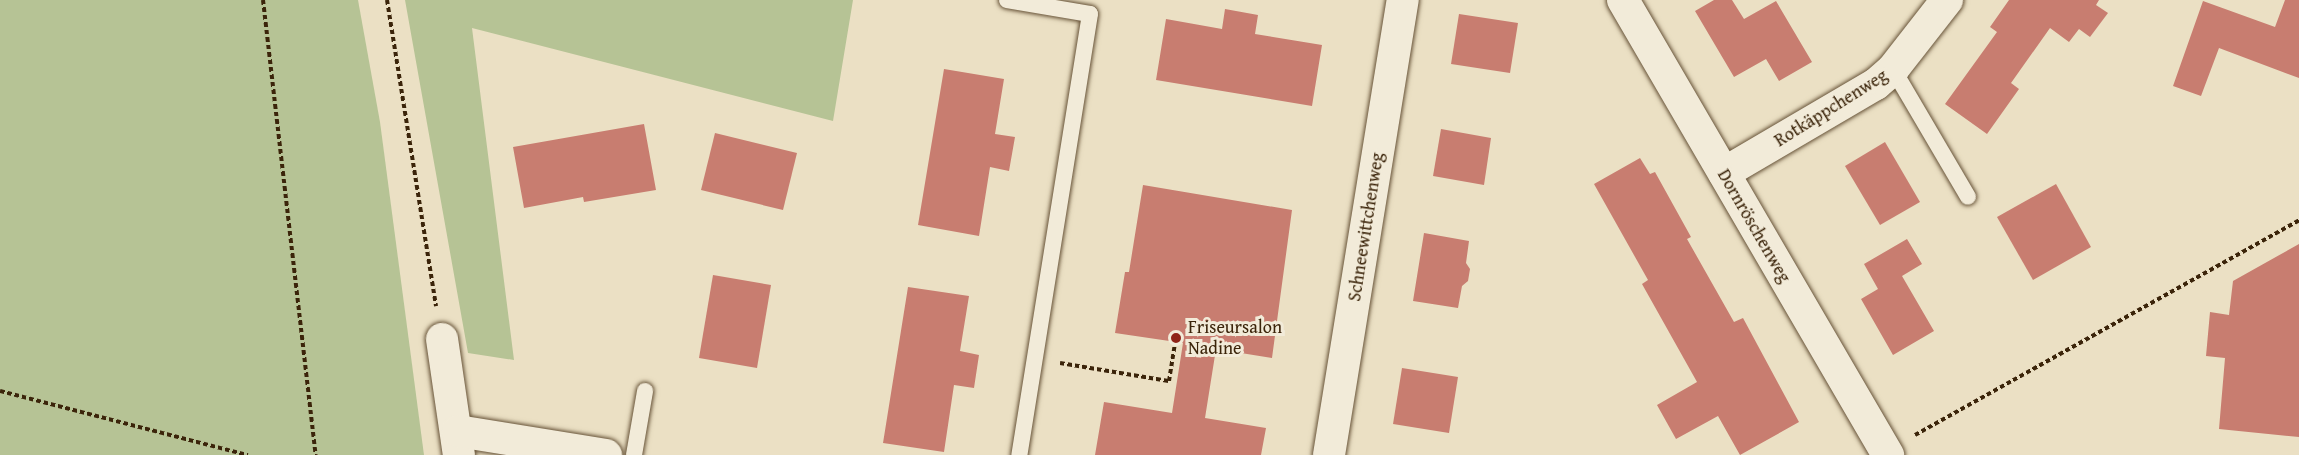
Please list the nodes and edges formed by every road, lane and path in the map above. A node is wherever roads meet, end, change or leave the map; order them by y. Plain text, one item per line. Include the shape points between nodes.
1 (262, 0) edge
2 (387, 0) edge
3 (1007, 0) edge
4 (1403, 0) edge
5 (1623, 0) edge
6 (1947, 0) edge
7 (1893, 69) junction
8 (1724, 173) junction
9 (1968, 197) dead end
10 (2299, 220) edge
11 (442, 339) joint
12 (1175, 342) dead end
13 (1034, 359) junction
14 (645, 391) dead end
15 (0, 392) edge
16 (459, 443) edge
17 (1884, 454) edge
18 (248, 455) edge
19 (316, 455) edge
20 (606, 455) edge
21 (634, 455) edge
22 (1019, 455) edge
23 (1329, 455) edge

1 - 19 path
2 - 11 path
3 - 13 lane via 1090,14
4 - 23 street, Schneewittchenweg
5 - 8 street, Dornröschenweg
6 - 7 street, Rotkäppchenweg
7 - 8 street, Rotkäppchenweg via 1876,84
7 - 9 lane
8 - 17 street, Dornröschenweg
10 - 17 path
11 - 16 street
12 - 13 path via 1169,381
13 - 22 lane
14 - 21 lane
15 - 18 path
16 - 20 street

